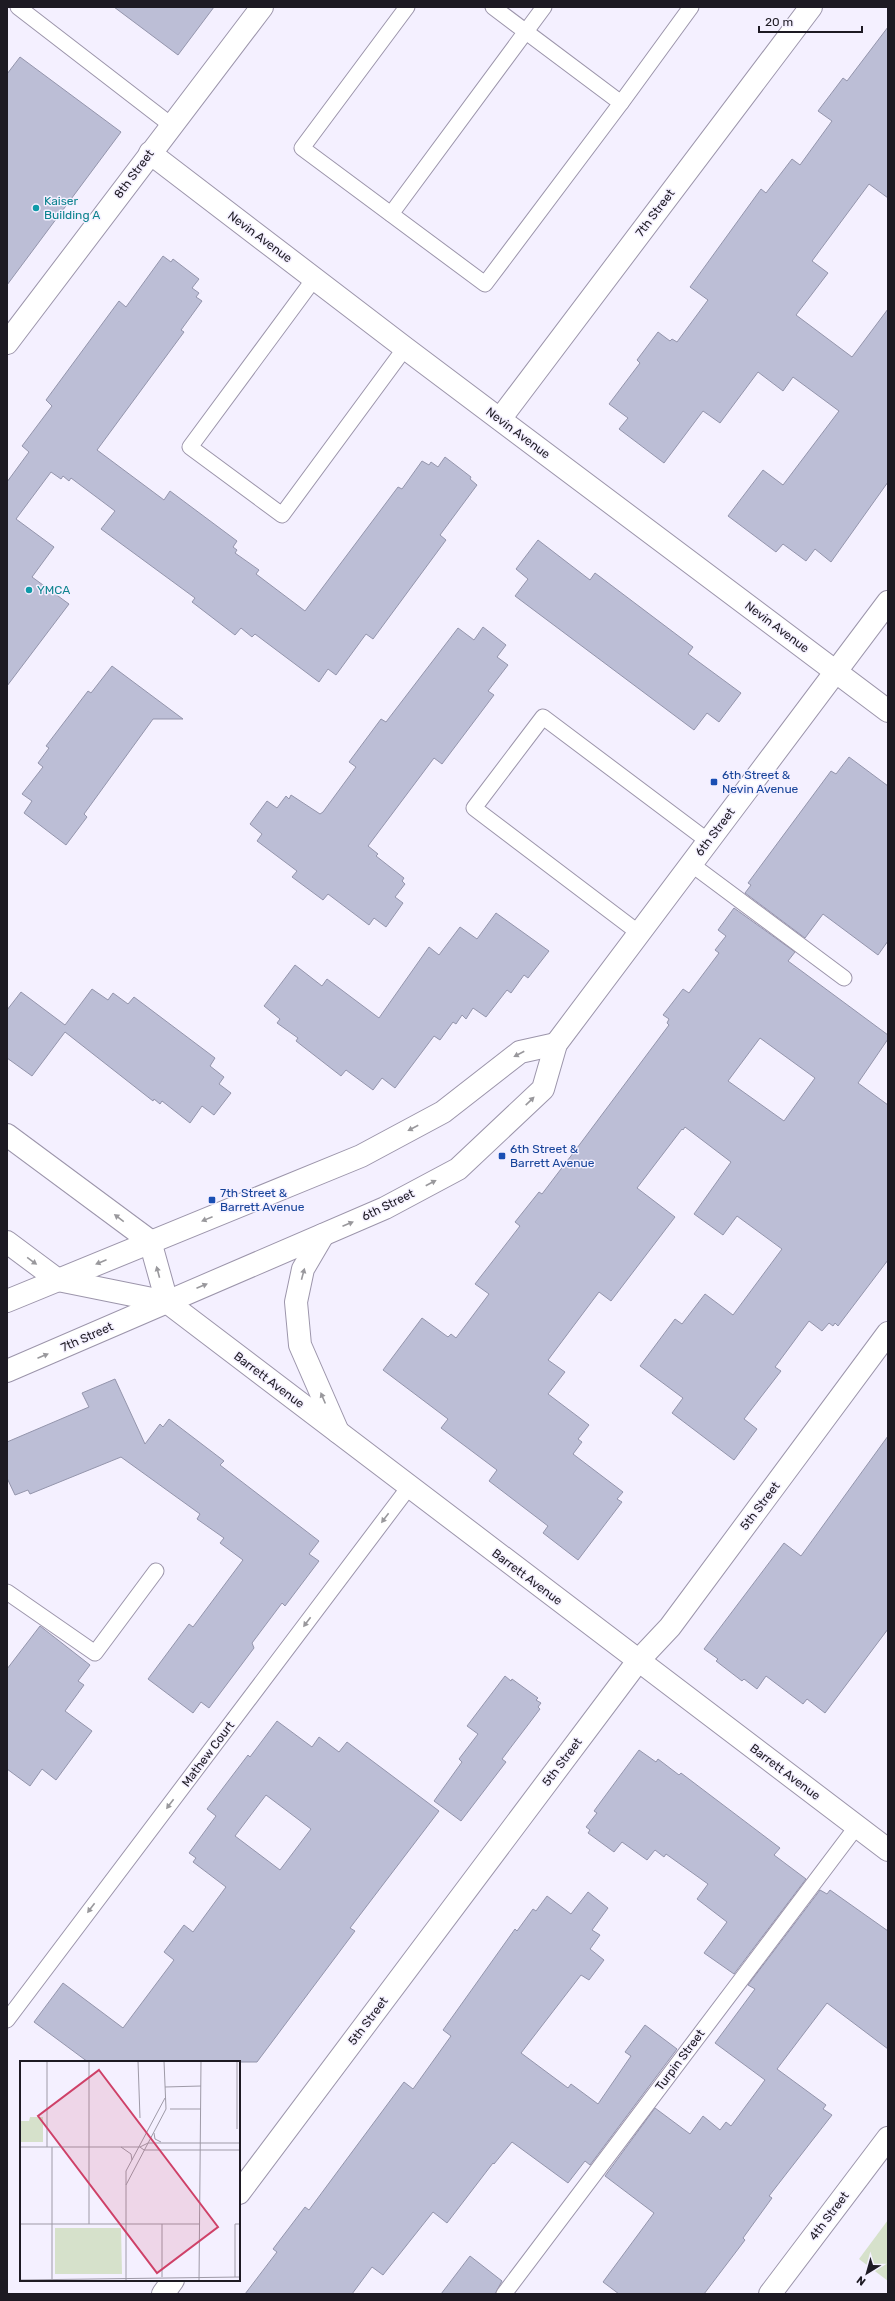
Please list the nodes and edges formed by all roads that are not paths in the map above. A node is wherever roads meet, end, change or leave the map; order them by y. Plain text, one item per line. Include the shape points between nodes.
1 (18, 7) edge
2 (262, 7) edge
3 (407, 7) edge
4 (493, 7) edge
5 (544, 7) edge
6 (691, 7) edge
7 (811, 7) edge
8 (526, 31) junction
9 (621, 103) junction
10 (171, 125) junction
11 (150, 153) junction
12 (391, 214) junction
13 (314, 279) junction
14 (7, 342) edge
15 (405, 348) junction
16 (500, 419) junction
17 (888, 602) edge
18 (836, 671) junction
19 (888, 710) edge
20 (708, 841) junction
21 (691, 864) junction
22 (639, 933) junction
23 (844, 978) dead end
24 (556, 1044) junction
25 (7, 1134) edge
26 (323, 1235) junction
27 (7, 1242) edge
28 (150, 1242) junction
29 (58, 1280) junction
30 (7, 1301) edge
31 (167, 1302) junction
32 (888, 1333) edge
33 (7, 1371) edge
34 (339, 1434) junction
35 (409, 1487) junction
36 (156, 1571) dead end
37 (7, 1592) edge
38 (638, 1661) junction
39 (857, 1826) junction
40 (888, 1850) edge
41 (7, 2020) edge
42 (888, 2138) edge
43 (240, 2192) edge
44 (172, 2281) edge
45 (163, 2294) edge
46 (504, 2294) edge
47 (770, 2294) edge

1 - 10 lane
2 - 10 street, 8th Street
3 - 12 lane via 302,148
4 - 8 lane
5 - 8 lane
6 - 9 lane
7 - 16 street, 7th Street
8 - 9 lane
8 - 12 lane
9 - 12 lane via 485,284
10 - 11 street, 8th Street
11 - 13 street, Nevin Avenue
11 - 14 street, 8th Street
13 - 15 street, Nevin Avenue
13 - 15 lane via 190,447 282,515
15 - 16 street, Nevin Avenue
16 - 18 street, Nevin Avenue
17 - 18 street, 6th Street
18 - 19 street, Nevin Avenue
18 - 20 street, 6th Street
20 - 21 street, 6th Street
20 - 22 lane via 542,717 474,808
21 - 22 street, 6th Street
21 - 23 lane
22 - 24 street, 6th Street
26 -> 24 street, 6th Street via 385,1208 458,1169 543,1088
24 -> 28 street via 520,1052 443,1112 361,1156
28 -> 25 street
31 -> 26 street, 6th Street
34 -> 26 street via 300,1345 296,1302 304,1269
27 -> 29 street, Barrett Avenue
28 -> 29 street
31 -> 28 street
29 - 30 street
29 - 31 street, Barrett Avenue
33 -> 31 street, 7th Street
31 - 34 street, Barrett Avenue
32 - 38 street, 5th Street via 670,1627
34 - 35 street, Barrett Avenue
35 - 38 street, Barrett Avenue
35 -> 41 lane, Mathew Court
36 - 37 lane via 95,1653
38 - 39 street, Barrett Avenue
38 - 43 street, 5th Street
39 - 40 street, Barrett Avenue
39 - 46 lane, Turpin Street
42 - 47 street, 4th Street
44 - 45 street

